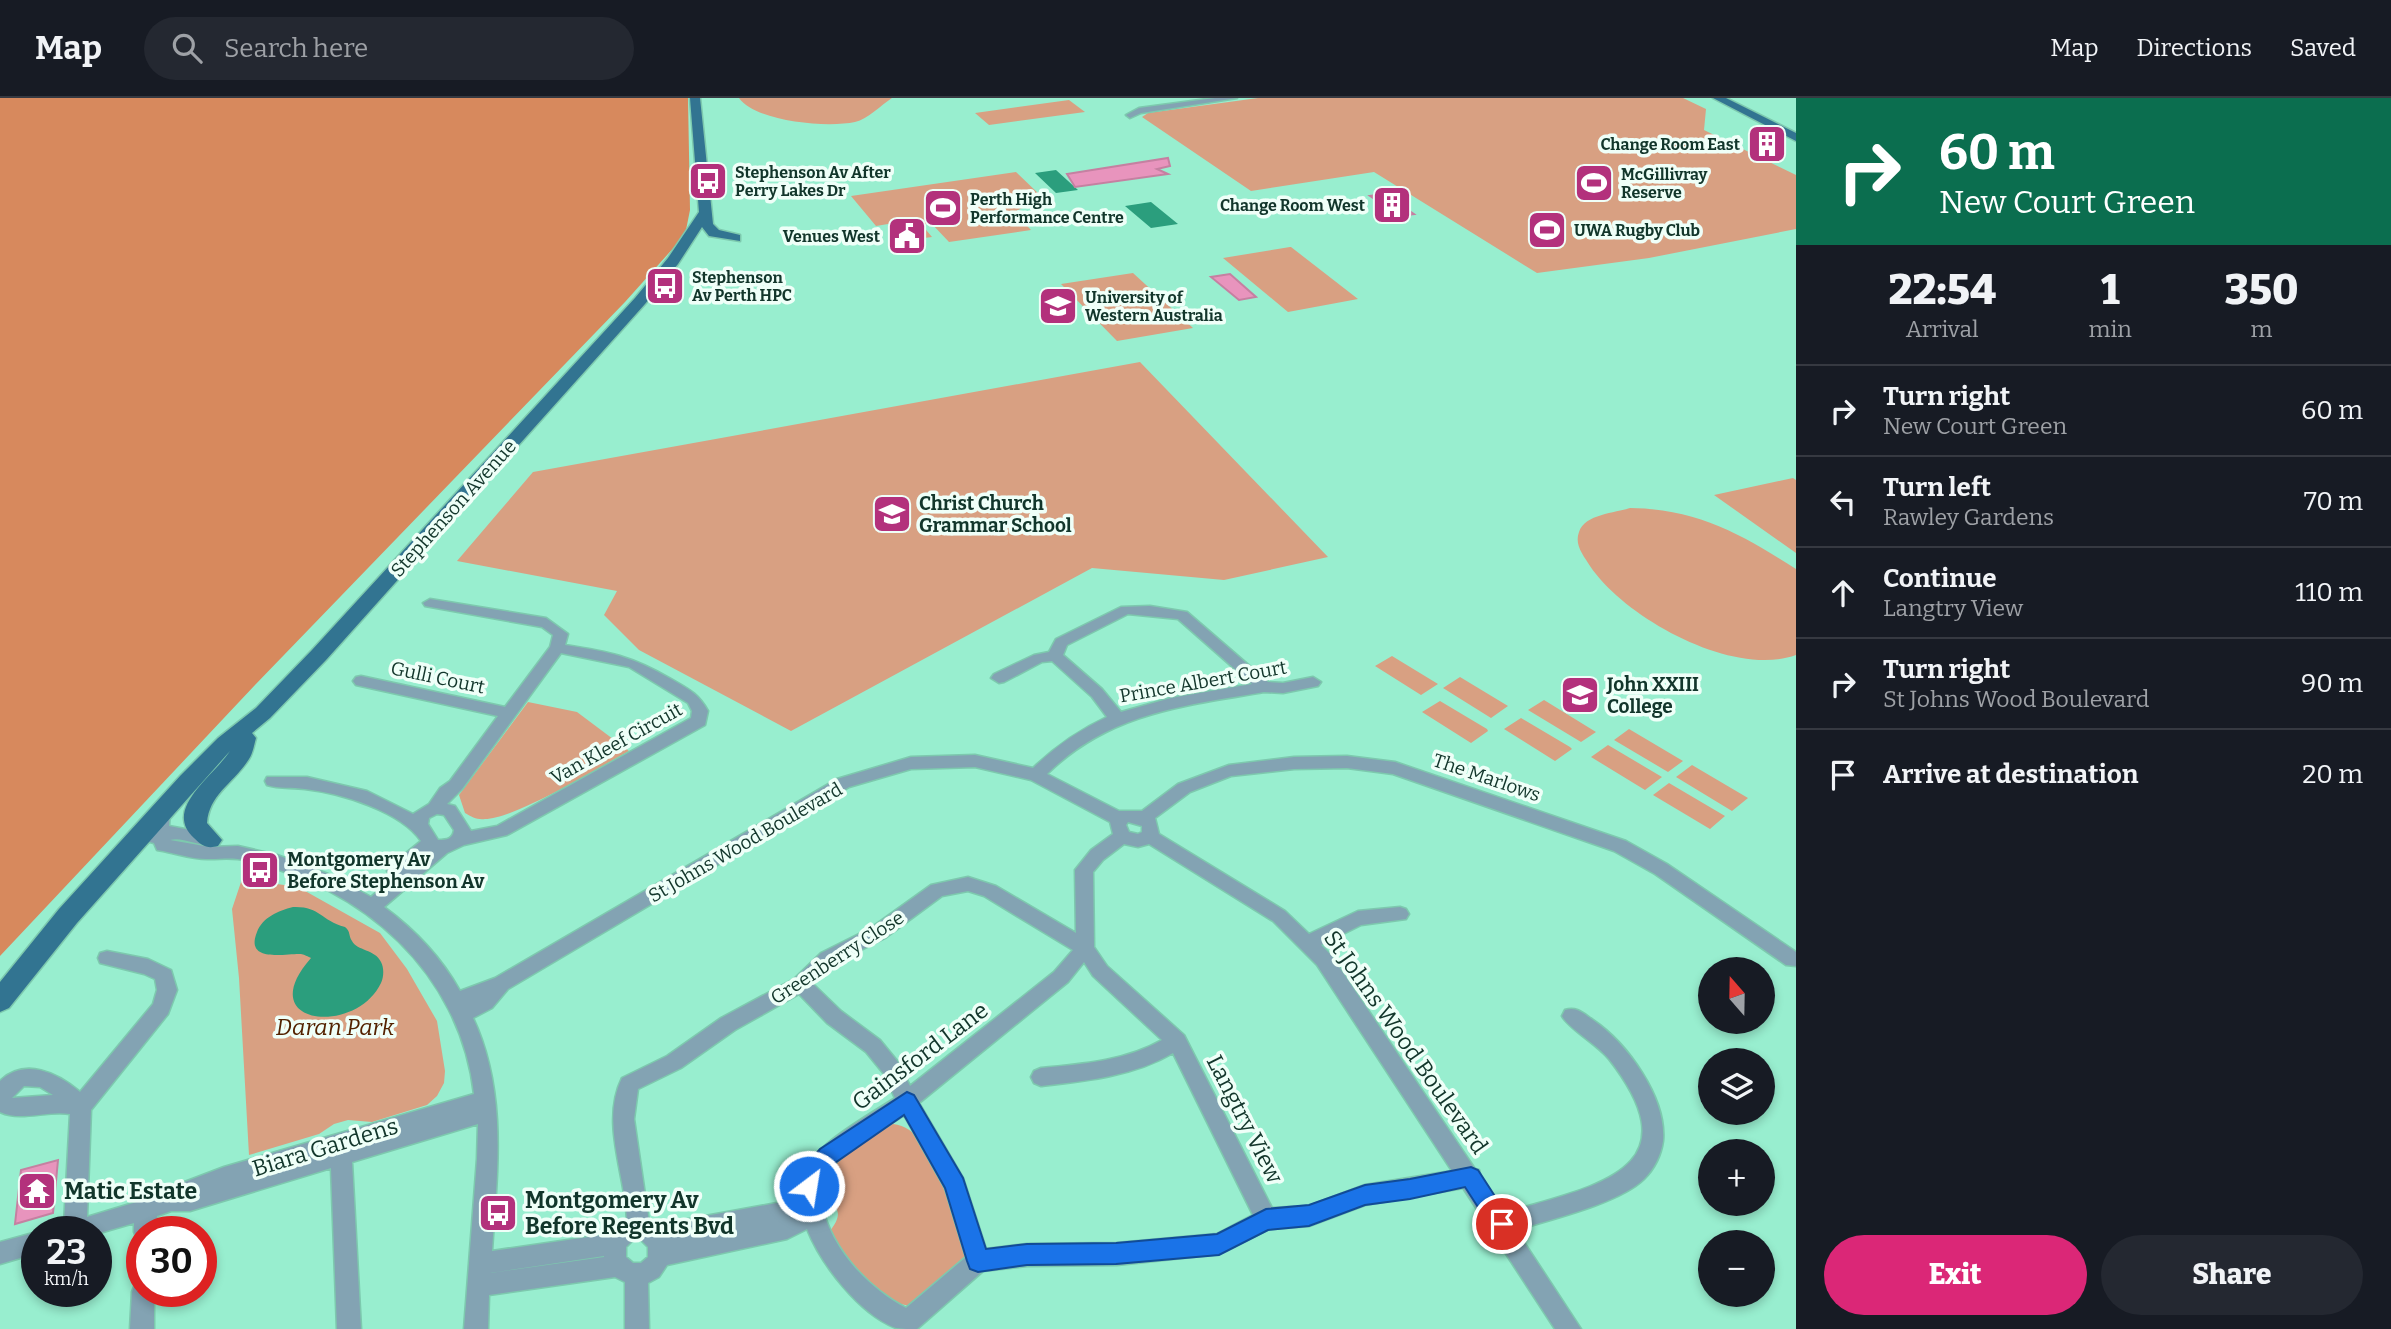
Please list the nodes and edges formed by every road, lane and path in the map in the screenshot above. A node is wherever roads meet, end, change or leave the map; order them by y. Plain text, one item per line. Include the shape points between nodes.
1 (695, 98) edge
2 (704, 98) edge
3 (1233, 98) edge
4 (1718, 98) edge
5 (1724, 98) edge
6 (698, 112) junction
7 (1130, 115) dead end
8 (1796, 136) edge
9 (706, 217) junction
10 (698, 250) junction
11 (640, 301) junction
12 (430, 603) dead end
13 (558, 648) junction
14 (1055, 656) junction
15 (999, 678) dead end
16 (361, 681) dead end
17 (1313, 682) dead end
18 (1264, 687) junction
19 (263, 713) junction
20 (507, 713) junction
21 (1116, 717) junction
22 (245, 738) junction
23 (1036, 775) junction
24 (273, 781) dead end
25 (432, 814) junction
26 (161, 821) junction
27 (1146, 827) junction
28 (1121, 828) junction
29 (461, 834) junction
30 (218, 845) junction
31 (436, 845) junction
32 (367, 903) junction
33 (1400, 914) dead end
34 (1308, 943) junction
35 (1085, 948) junction
36 (107, 958) dead end
37 (1793, 960) dead end
38 (801, 984) junction
39 (0, 1001) edge
40 (460, 1007) junction
41 (0, 1016) edge
42 (1572, 1016) dead end
43 (1177, 1041) junction
44 (1041, 1077) dead end
45 (907, 1101) junction
46 (486, 1106) junction
47 (342, 1149) junction
48 (1471, 1177) junction
49 (146, 1209) junction
50 (812, 1214) junction
51 (74, 1216) edge
52 (146, 1216) edge
53 (112, 1219) edge
54 (1266, 1220) junction
55 (1502, 1224) junction
56 (651, 1240) junction
57 (21, 1247) edge
58 (0, 1253) edge
59 (623, 1261) junction
60 (978, 1261) junction
61 (479, 1275) junction
62 (143, 1307) edge
63 (907, 1325) edge
64 (142, 1329) edge
65 (349, 1329) edge
66 (476, 1329) edge
67 (637, 1329) edge
68 (1569, 1329) edge

1 - 6 main road
2 - 6 main road
3 - 7 street
4 - 8 main road
5 - 8 main road
6 - 9 main road
9 - 10 main road, Stephenson Avenue
9 - 10 main road via 714,233 735,239
9 - 11 main road, Stephenson Avenue
10 - 11 main road, Stephenson Avenue
11 - 19 main road, Stephenson Avenue
12 - 13 street via 546,624 561,634
13 - 20 street
13 - 29 street, Van Kleef Circuit via 634,664 694,700 699,721 501,831
14 - 15 street via 1039,658
14 - 18 street via 1061,642 1126,610 1150,610 1182,615
14 - 21 street via 1097,693
16 - 20 street, Gulli Court
17 - 18 street, Prince Albert Court
18 - 21 street, Prince Albert Court
19 - 22 main road, Stephenson Avenue
19 - 26 main road, Stephenson Avenue via 226,743
20 - 25 street
21 - 23 street, Prince Albert Court via 1056,752
22 - 26 main road, Stephenson Avenue
22 - 30 main road via 240,756 198,807 195,826
23 - 28 street, St Johns Wood Boulevard
23 - 40 street, St Johns Wood Boulevard via 975,761 911,763 843,783 502,983 485,1002
24 - 25 street via 339,790 394,814
25 - 29 street
25 - 31 street
26 - 30 street via 175,832
26 - 39 main road, Stephenson Avenue via 68,916
26 - 41 main road, Stephenson Avenue
27 - 28 street via 1130,815
27 - 28 street, St Johns Wood Boulevard via 1138,841
27 - 34 street, St Johns Wood Boulevard via 1279,916
27 - 37 street, The Marlows via 1184,788 1229,771 1347,762 1395,768 1620,846 1757,932
28 - 35 street via 1084,870
29 - 31 street, Van Kleef Circuit
30 - 32 street via 309,873
31 - 32 street
32 - 40 street via 424,952
33 - 34 street via 1358,918
34 - 48 street, St Johns Wood Boulevard
35 - 38 street, Greenberry Close via 990,891 957,884 937,890 878,933 828,958
35 - 43 street via 1100,971
35 - 45 street, Gainsford Lane via 1061,977
36 - 51 street via 160,972 167,990 161,1008 81,1107
38 - 45 street via 884,1057
38 - 56 street, Greenberry Close via 729,1024 674,1062 629,1084 623,1116 639,1208
40 - 46 street via 481,1068
42 - 55 street via 1604,1039 1636,1081 1654,1134 1650,1152 1638,1173 1613,1187
43 - 44 street via 1154,1056 1110,1068
43 - 54 street, Langtry View
45 - 50 street, Gainsford Lane via 821,1163 810,1181
45 - 60 street via 955,1185
46 - 47 street, Biara Gardens
46 - 61 street
47 - 49 street, Biara Gardens via 190,1201
47 - 65 street
48 - 54 street via 1365,1195 1309,1216
48 - 55 street, St Johns Wood Boulevard
49 - 52 street
49 - 53 street, Biara Gardens
50 - 56 street via 787,1229
50 - 63 street via 825,1246 845,1273
54 - 60 street via 1219,1244
55 - 68 street, St Johns Wood Boulevard
56 - 59 street via 626,1234
56 - 59 street via 648,1269
57 - 58 street
59 - 61 street
59 - 67 street
60 - 63 street
61 - 66 street
62 - 64 street

